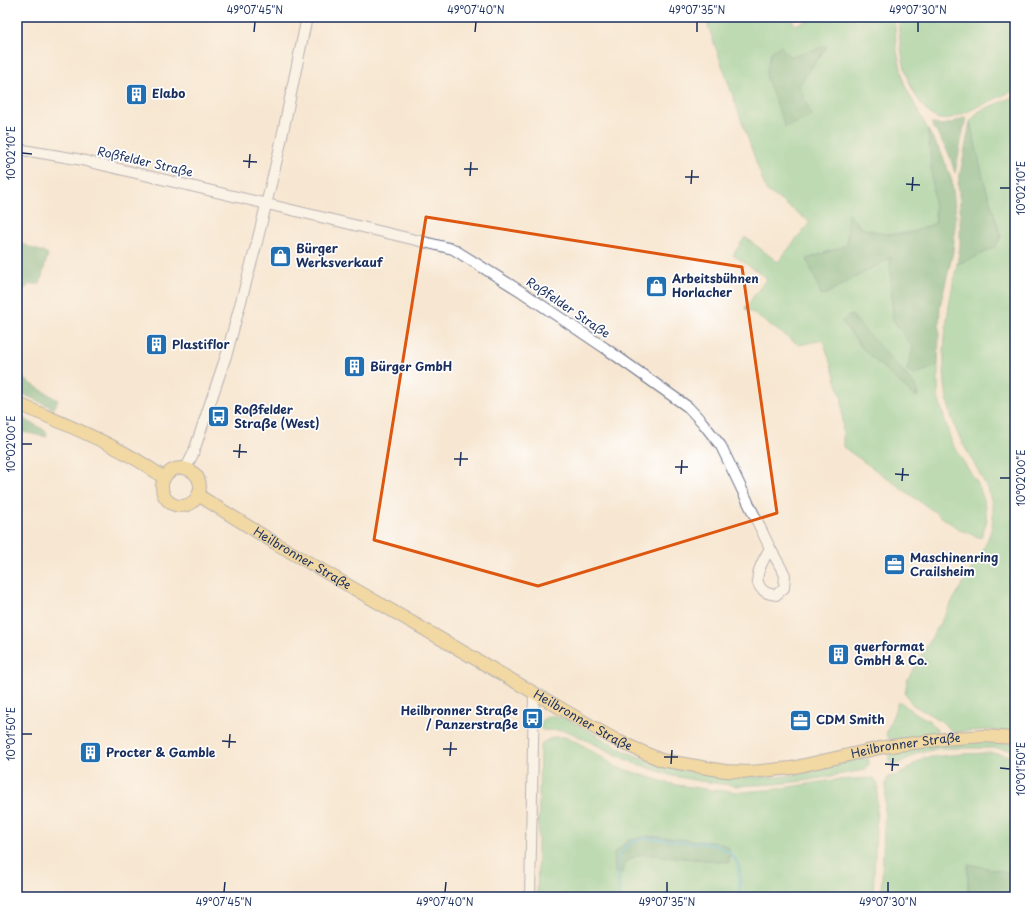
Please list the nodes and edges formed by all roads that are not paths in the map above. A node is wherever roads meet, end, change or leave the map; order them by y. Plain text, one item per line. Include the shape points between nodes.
1 (307, 17) edge
2 (17, 149) edge
3 (267, 204) junction
4 (17, 403) edge
5 (186, 468) junction
6 (164, 478) junction
7 (198, 495) junction
8 (770, 548) dead end
9 (534, 693) junction
10 (1015, 738) edge
11 (530, 897) edge

1 - 3 street
2 - 3 street, Roßfelder Straße via 77,160
3 - 5 street via 227,353
3 - 8 street, Roßfelder Straße via 453,249 604,348 688,407 714,437 721,446
4 - 6 main road via 106,444 151,468
5 - 6 main road via 177,468
5 - 7 main road via 197,476 200,482
6 - 7 main road via 162,491 169,502 185,506 193,502
7 - 9 main road, Heilbronner Straße via 275,543
9 - 10 main road, Heilbronner Straße via 618,741 661,760 725,771 751,772 791,768 884,747 944,739 984,736
9 - 11 street

